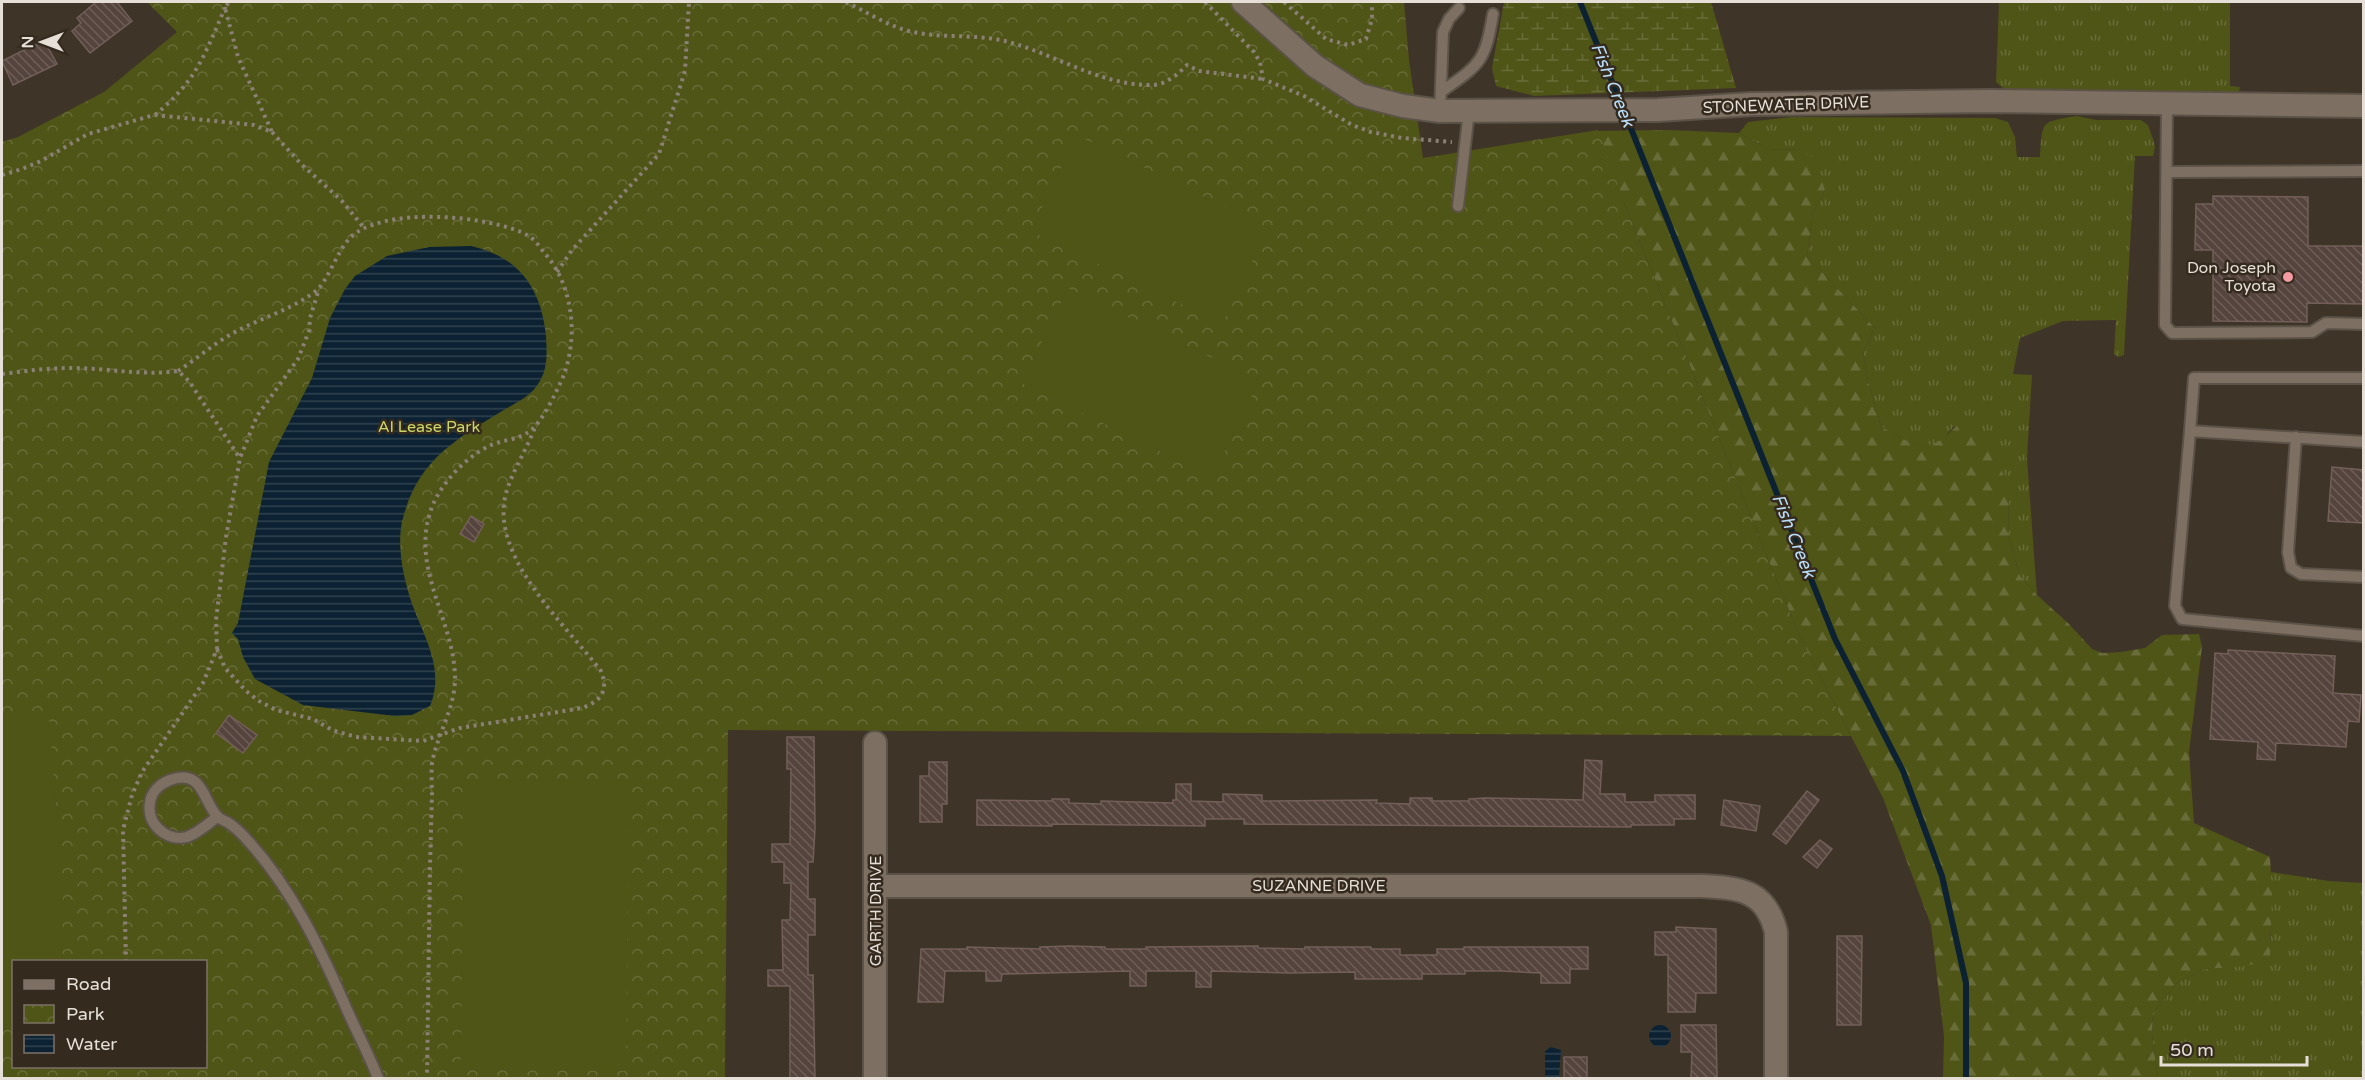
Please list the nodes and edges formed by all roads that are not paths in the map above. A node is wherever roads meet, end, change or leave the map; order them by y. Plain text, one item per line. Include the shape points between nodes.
1 (1243, 2) edge
2 (1459, 9) dead end
3 (1493, 14) dead end
4 (1440, 102) junction
5 (2167, 103) junction
6 (2364, 106) edge
7 (1469, 111) junction
8 (2364, 171) edge
9 (2167, 172) junction
10 (1458, 206) dead end
11 (2364, 324) edge
12 (2364, 378) edge
13 (2190, 431) junction
14 (2296, 438) junction
15 (2364, 442) edge
16 (2364, 577) edge
17 (2364, 636) edge
18 (875, 743) dead end
19 (217, 817) junction
20 (876, 886) junction
21 (378, 1078) edge
22 (875, 1078) edge
23 (1776, 1078) edge

1 - 4 street, STONEWATER DRIVE via 1316,66 1360,95 1403,106
2 - 4 lane via 1443,32
3 - 4 lane via 1482,59
4 - 7 street, STONEWATER DRIVE
5 - 6 street, STONEWATER DRIVE
5 - 7 street, STONEWATER DRIVE via 1878,102 1658,110
5 - 9 lane
7 - 10 lane
8 - 9 lane
9 - 11 lane via 2165,325 2172,333 2312,332 2326,323
12 - 13 lane via 2194,378
13 - 14 lane
13 - 17 lane via 2175,606 2182,619
14 - 15 lane
14 - 16 lane via 2288,552 2291,568 2301,574
18 - 20 street, GARTH DRIVE
19 - 19 lane via 201,787 186,779 162,783 150,802 153,822 170,836 180,838 194,833
19 - 21 lane via 231,824 249,843 290,896 314,935
20 - 22 street, GARTH DRIVE
20 - 23 street, SUZANNE DRIVE via 1741,889 1760,900 1776,932

